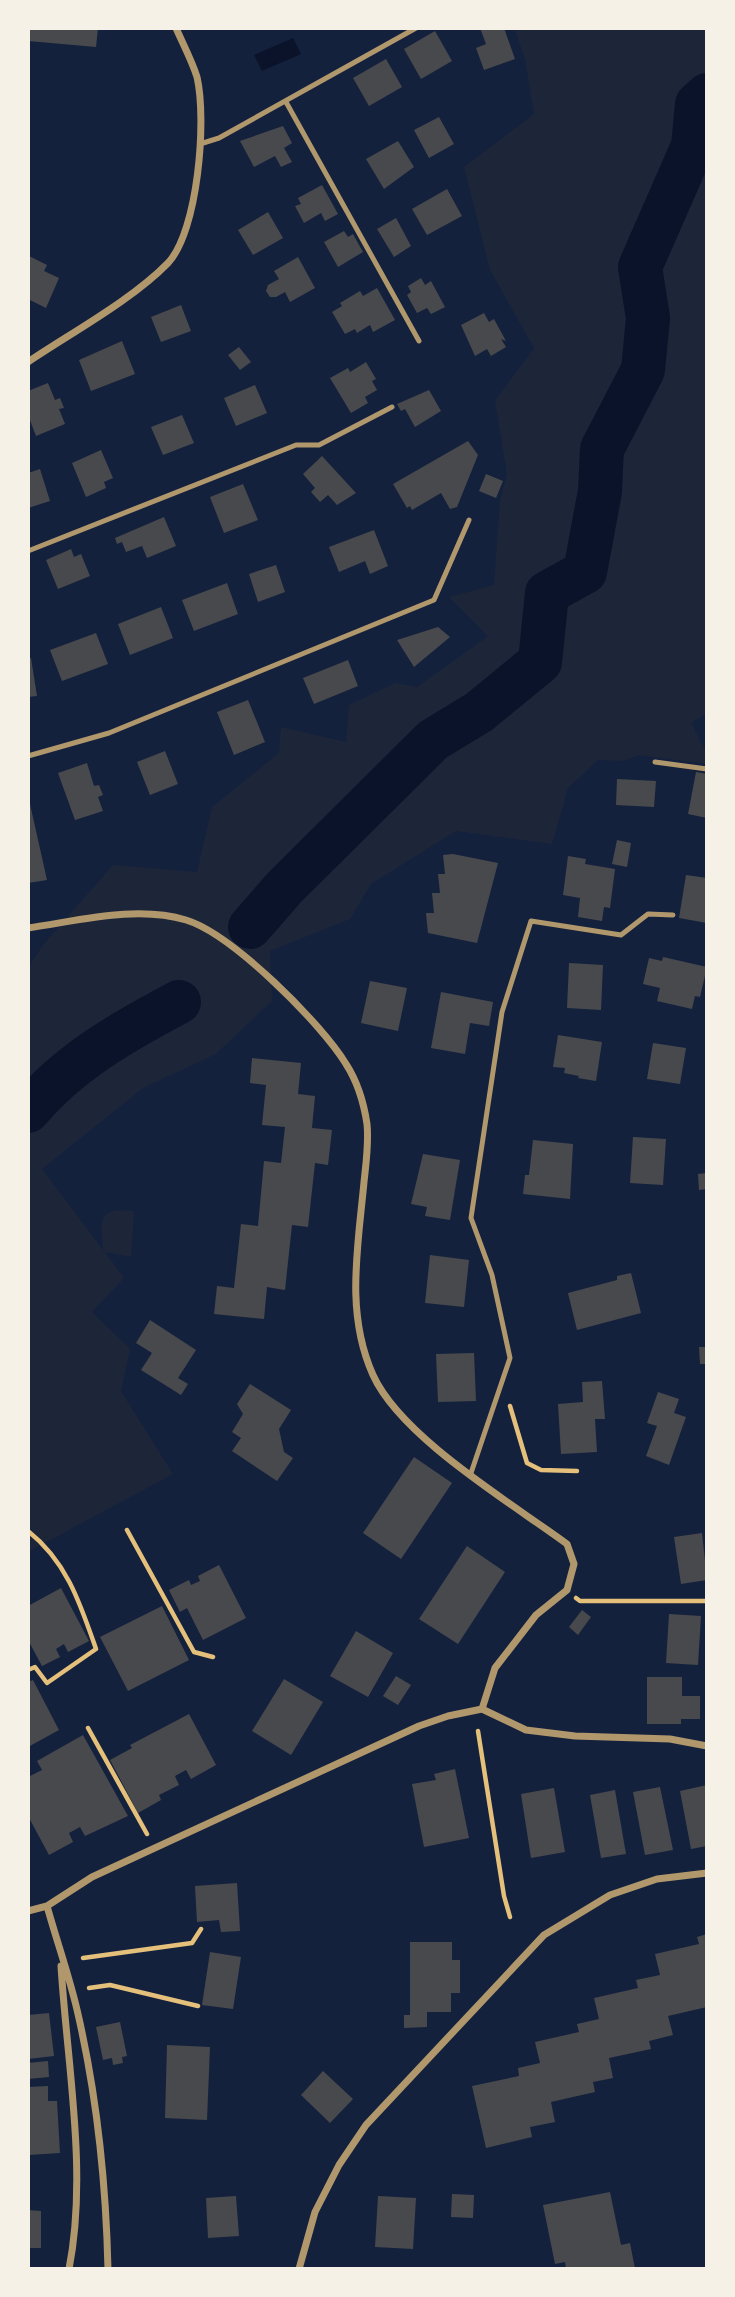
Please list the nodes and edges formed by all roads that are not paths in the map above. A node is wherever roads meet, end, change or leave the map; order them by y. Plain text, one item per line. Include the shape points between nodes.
1 (176, 28) edge
2 (416, 28) edge
3 (286, 102) junction
4 (200, 144) junction
5 (419, 341) dead end
6 (28, 362) edge
7 (393, 407) dead end
8 (469, 520) dead end
9 (28, 551) edge
10 (28, 756) edge
11 (655, 762) dead end
12 (707, 769) edge
13 (673, 915) dead end
14 (28, 928) edge
15 (471, 1474) junction
16 (481, 1709) junction
17 (707, 1746) edge
18 (707, 1873) edge
19 (47, 1906) junction
20 (28, 1911) edge
21 (60, 1953) junction
22 (69, 2269) edge
23 (108, 2269) edge
24 (299, 2269) edge

1 - 4 street via 197,78
2 - 3 lane
3 - 4 lane
3 - 5 lane
4 - 6 street via 193,206 177,251 167,264
7 - 9 lane via 319,445 296,446
8 - 10 lane via 434,600 109,733
11 - 12 lane
13 - 15 lane via 648,914 621,935 531,921 502,1012 471,1218 492,1275 510,1357
14 - 15 street via 116,915 186,920 216,935 255,967 329,1039 348,1066 366,1123 354,1289 359,1339 390,1405 424,1439
15 - 16 street via 567,1544 574,1564 567,1590 536,1615 495,1668
16 - 17 street via 526,1730 670,1738
16 - 19 street via 419,1726 92,1877
18 - 24 street via 657,1879 610,1895 544,1935 366,2125 315,2212
19 - 20 street
19 - 21 street
21 - 22 street via 76,2170
21 - 23 street via 78,2013 95,2114

